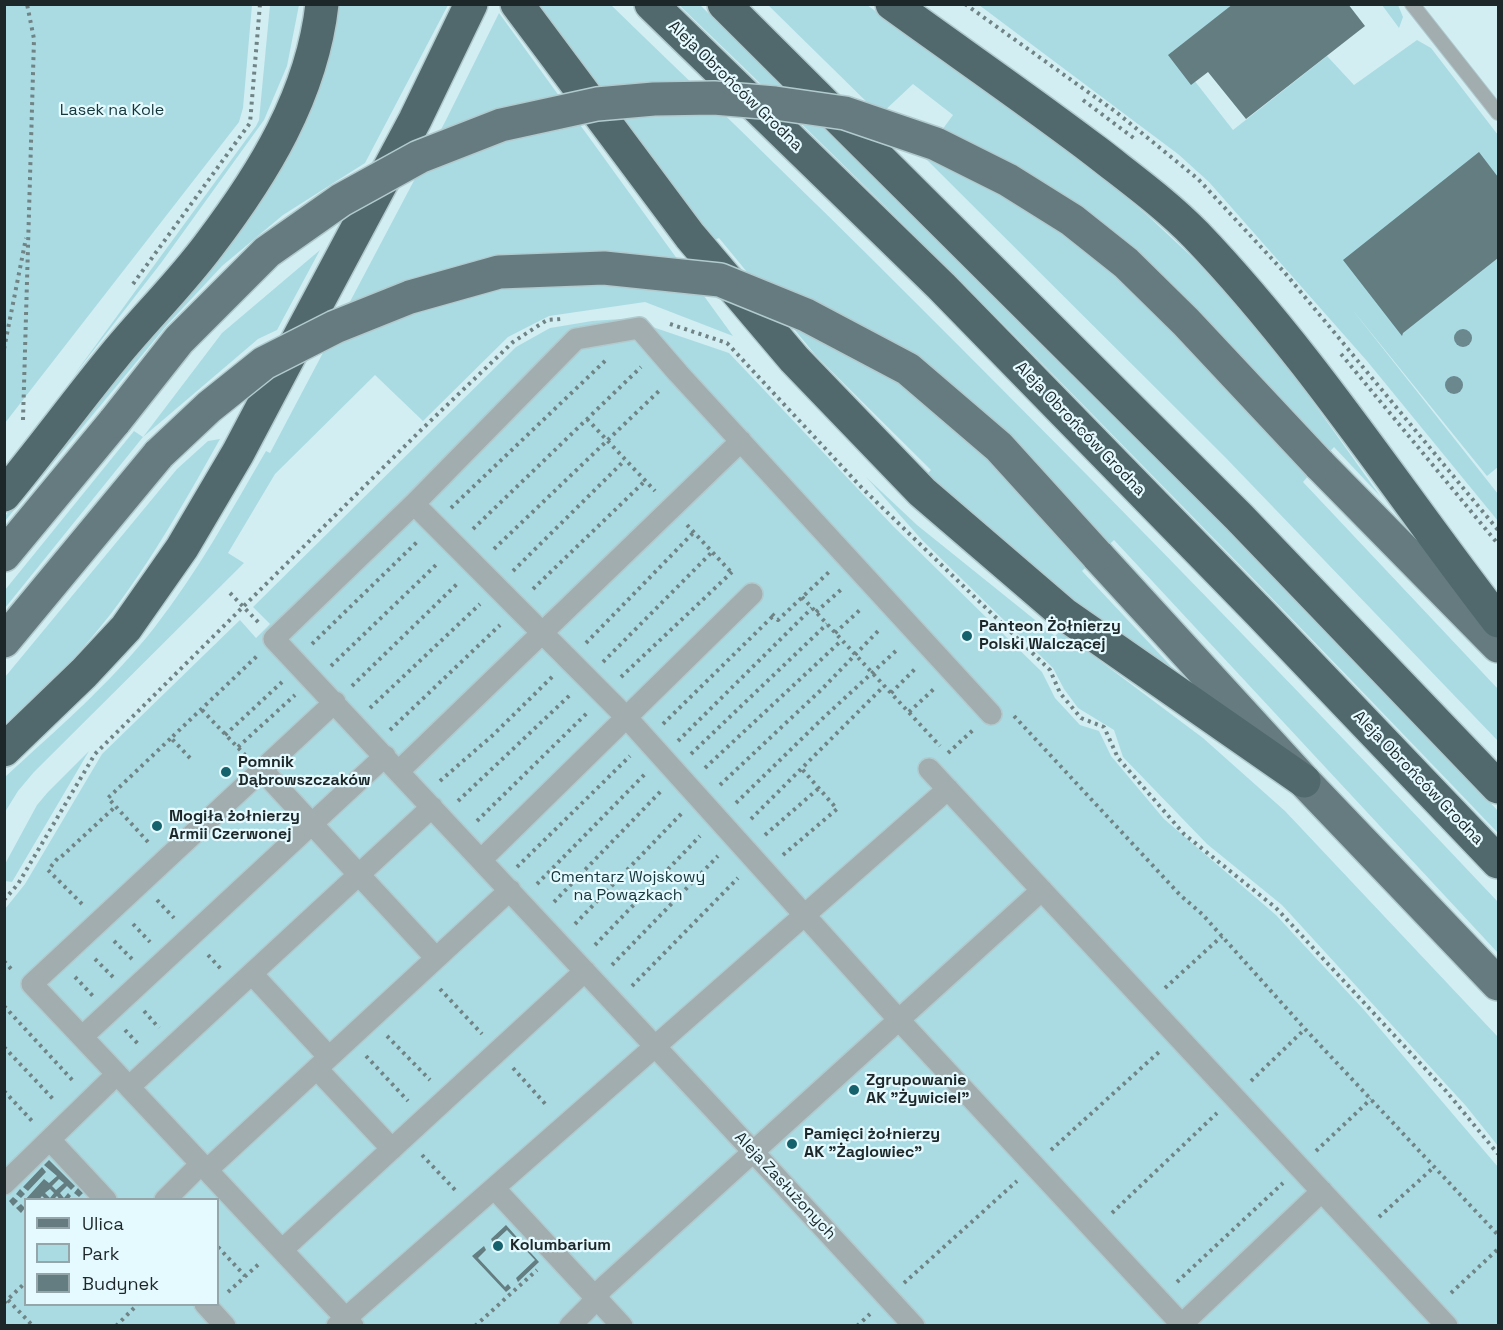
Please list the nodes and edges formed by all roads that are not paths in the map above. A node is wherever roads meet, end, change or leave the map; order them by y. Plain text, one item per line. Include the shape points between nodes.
1 (322, 4) edge
2 (471, 4) edge
3 (517, 4) edge
4 (651, 4) edge
5 (724, 4) edge
6 (892, 4) edge
7 (1412, 4) edge
8 (1498, 114) edge
9 (741, 441) junction
10 (4, 495) edge
11 (414, 504) junction
12 (4, 555) edge
13 (752, 594) road end
14 (1498, 621) edge
15 (542, 633) junction
16 (4, 640) edge
17 (1498, 646) edge
18 (335, 702) junction
19 (991, 714) road end
20 (627, 718) junction
21 (4, 750) edge
22 (380, 751) junction
23 (929, 769) dead end
24 (261, 771) junction
25 (399, 771) junction
26 (1304, 781) junction
27 (1498, 787) edge
28 (948, 789) junction
29 (432, 807) junction
30 (312, 823) junction
31 (481, 860) junction
32 (1498, 862) edge
33 (360, 875) junction
34 (1042, 890) junction
35 (510, 891) junction
36 (804, 915) junction
37 (436, 958) junction
38 (586, 972) junction
39 (252, 974) junction
40 (1498, 984) edge
41 (899, 1020) junction
42 (82, 1037) junction
43 (655, 1047) junction
44 (323, 1063) junction
45 (123, 1081) junction
46 (50, 1140) junction
47 (399, 1143) junction
48 (754, 1153) junction
49 (204, 1167) junction
50 (4, 1184) edge
51 (494, 1188) junction
52 (1322, 1191) junction
53 (104, 1198) edge
54 (167, 1198) edge
55 (281, 1248) junction
56 (596, 1298) junction
57 (206, 1306) edge
58 (1440, 1318) edge
59 (345, 1323) edge
60 (1182, 1325) edge
61 (225, 1326) edge
62 (570, 1326) edge
63 (622, 1326) edge
64 (914, 1326) edge

1 - 10 highway via 299,97 260,171 209,245 114,356
2 - 21 highway via 415,120 238,453 182,548 126,627 84,674
3 - 26 highway via 705,253 794,359 922,492 1064,614
4 - 32 highway, Aleja Obrońców Grodna via 941,286
5 - 27 highway via 1239,517
6 - 14 highway via 1068,130 1194,234 1288,339
7 - 8 lane
9 - 11 street via 639,328 576,339
9 - 15 street
9 - 19 street
11 - 15 street
11 - 18 street, Aleja Zasłużonych via 274,639
12 - 17 main road, bridge via 179,340 267,252 341,200 419,157 501,125 597,104 714,98 845,113 936,144 1008,180 1072,220 1126,263 1186,321 1319,464
13 - 20 street
15 - 20 street
15 - 25 street
16 - 26 main road, bridge via 159,454 264,363 335,327 410,297 499,272 604,268 720,280 806,315 908,369 999,447
18 - 22 street, Aleja Zasłużonych
18 - 24 street
20 - 31 street
20 - 36 street
22 - 25 street, Aleja Zasłużonych
22 - 30 street
23 - 28 street
24 - 30 street
24 - 42 street via 32,984
25 - 29 street, Aleja Zasłużonych
26 - 40 main road
28 - 34 street
28 - 36 street
29 - 31 street, Aleja Zasłużonych
29 - 33 street
30 - 33 street
30 - 42 street
31 - 35 street, Aleja Zasłużonych
33 - 37 street
33 - 39 street
34 - 41 street
34 - 52 street
35 - 37 street
35 - 38 street, Aleja Zasłużonych
36 - 41 street
36 - 43 street
37 - 44 street
38 - 43 street, Aleja Zasłużonych
38 - 47 street
39 - 44 street
39 - 45 street via 156,1063
41 - 48 street
41 - 60 street
42 - 45 street
43 - 48 street, Aleja Zasłużonych
43 - 51 street
44 - 47 street
44 - 49 street
45 - 46 street via 91,1100
45 - 49 street
46 - 50 street
46 - 53 street
47 - 55 street
48 - 56 street
48 - 64 street, Aleja Zasłużonych
49 - 54 street
49 - 55 street
51 - 56 street
51 - 59 street
52 - 58 street
52 - 60 street
55 - 59 street
56 - 62 street
56 - 63 street
57 - 61 street

